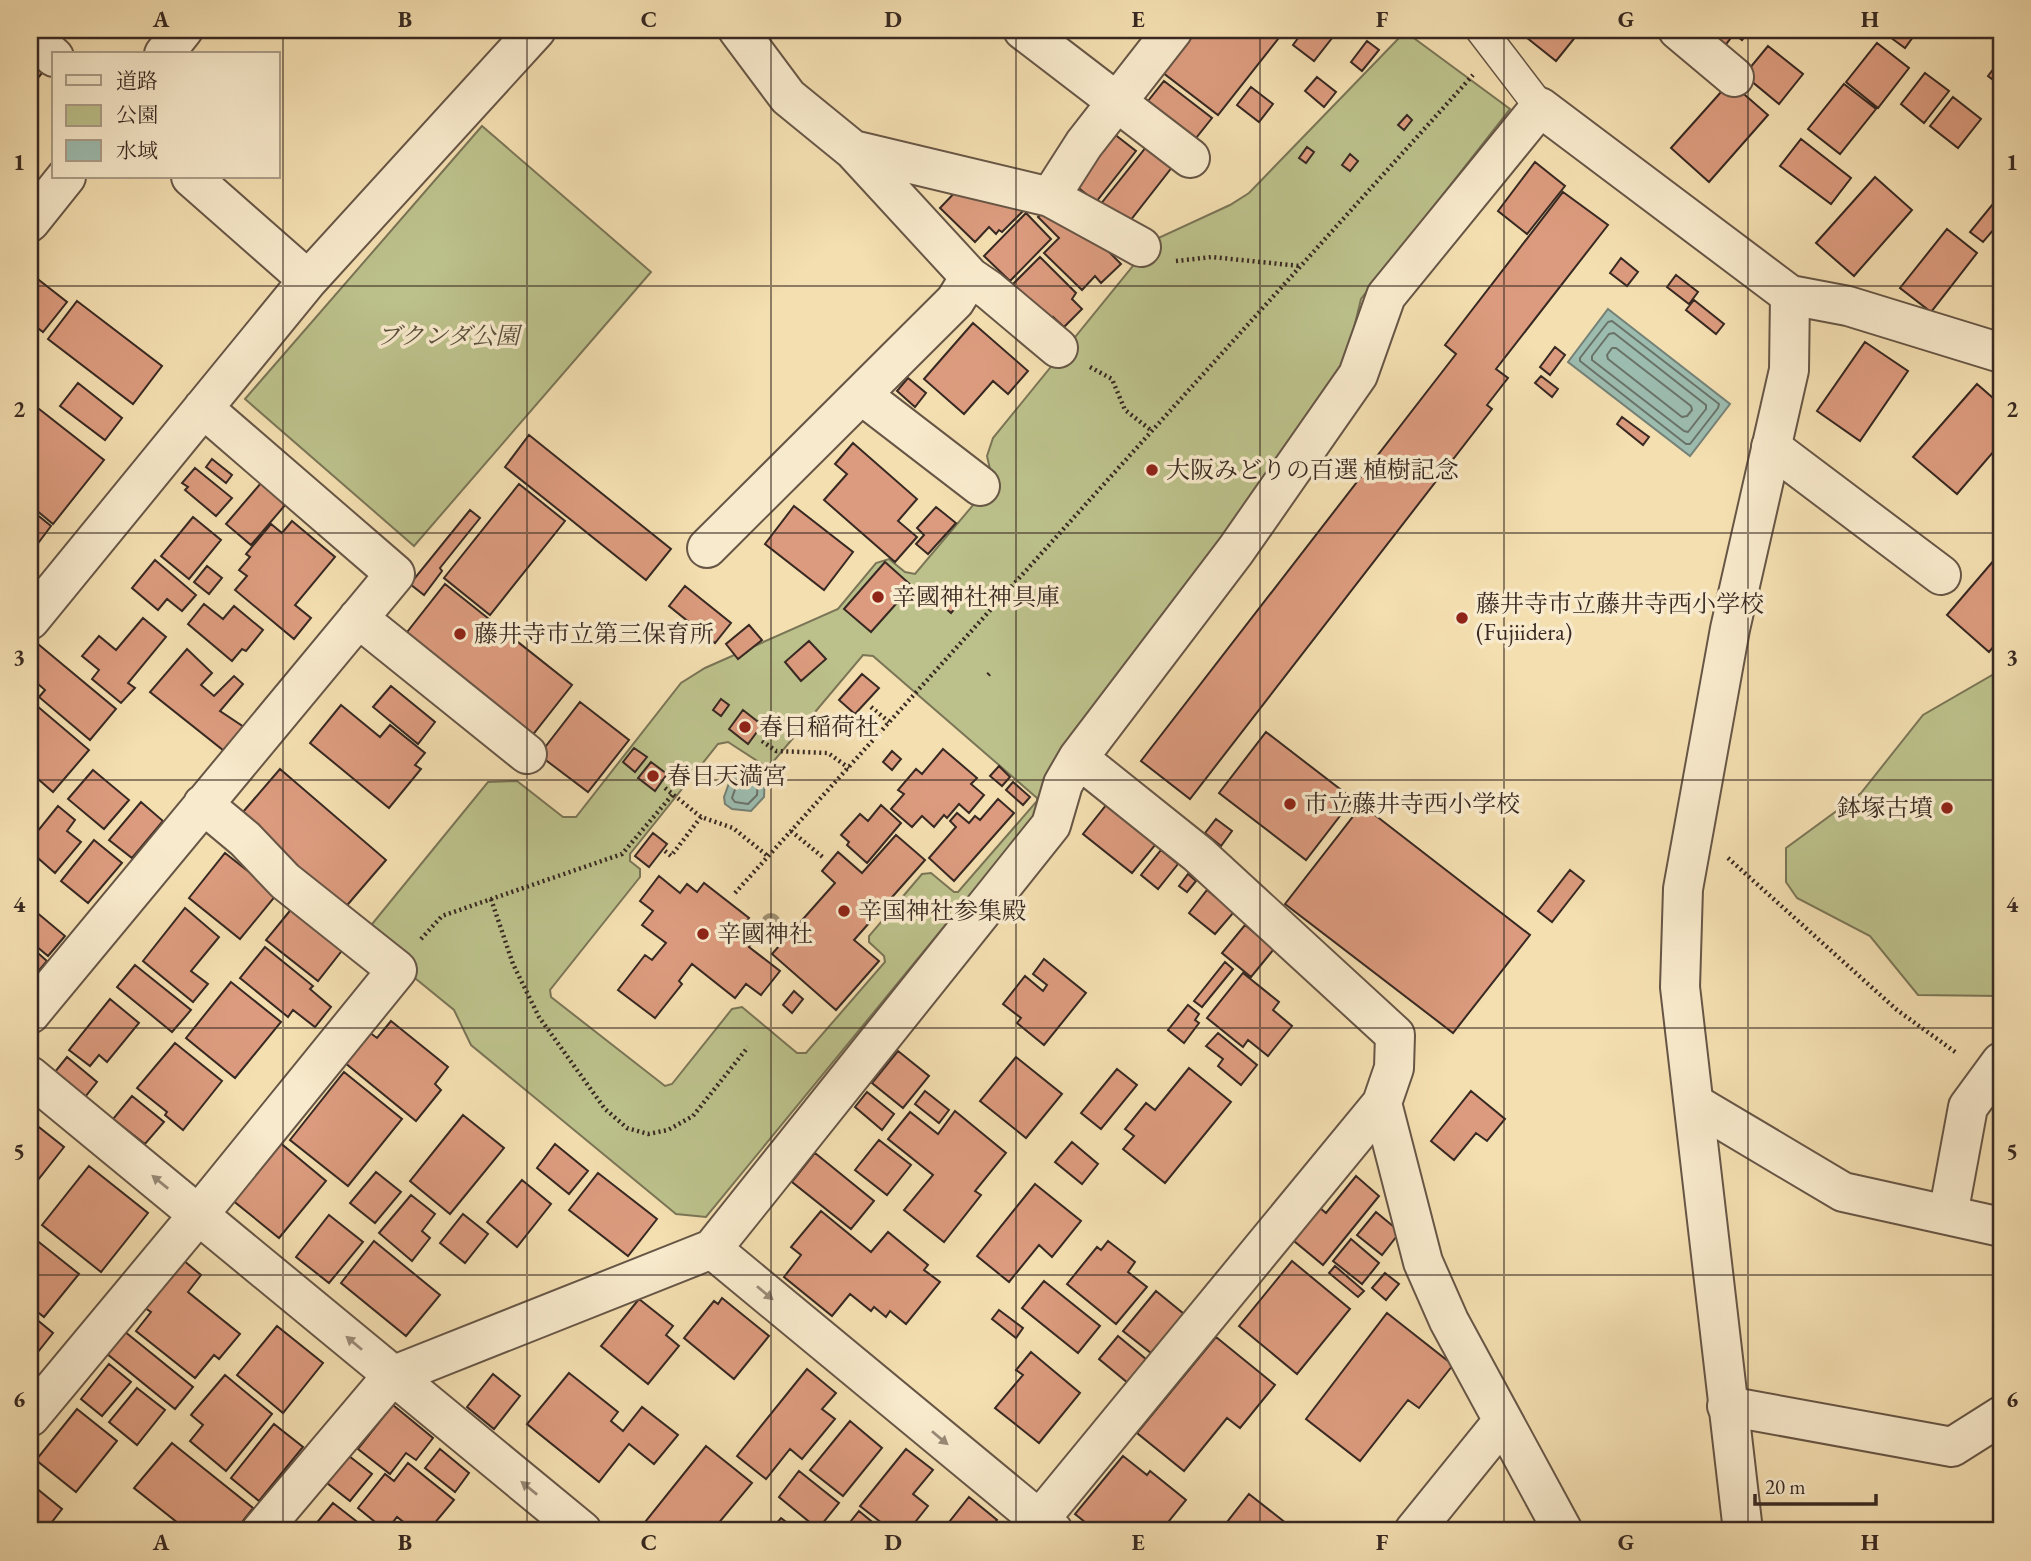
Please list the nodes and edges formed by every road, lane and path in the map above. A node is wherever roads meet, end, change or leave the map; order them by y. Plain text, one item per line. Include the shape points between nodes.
1 (183, 30) edge
2 (536, 30) edge
3 (738, 30) edge
4 (1023, 30) edge
5 (1173, 30) edge
6 (1678, 30) edge
7 (30, 36) edge
8 (1489, 39) edge
9 (166, 52) edge
10 (52, 55) edge
11 (1734, 77) dead end
12 (1116, 103) junction
13 (1540, 107) junction
14 (853, 150) junction
15 (1190, 158) dead end
16 (65, 178) edge
17 (192, 178) edge
18 (1050, 197) junction
19 (30, 222) edge
20 (1141, 247) joint
21 (1301, 267) junction
22 (970, 277) junction
23 (308, 280) junction
24 (1790, 295) junction
25 (1058, 348) joint
26 (2001, 352) edge
27 (863, 396) junction
28 (203, 408) junction
29 (1152, 431) junction
30 (1771, 447) junction
31 (980, 486) dead end
32 (707, 548) dead end
33 (1941, 575) dead end
34 (358, 618) junction
35 (30, 620) edge
36 (871, 707) dead end
37 (890, 722) junction
38 (762, 741) dead end
39 (527, 754) dead end
40 (1079, 758) junction
41 (849, 768) junction
42 (665, 788) dead end
43 (673, 794) junction
44 (203, 804) junction
45 (701, 817) junction
46 (1694, 827) junction
47 (791, 831) junction
48 (665, 851) dead end
49 (769, 857) junction
50 (824, 858) dead end
51 (735, 893) dead end
52 (491, 900) junction
53 (414, 947) dead end
54 (30, 1014) edge
55 (748, 1047) dead end
56 (1996, 1070) edge
57 (30, 1076) edge
58 (1382, 1103) junction
59 (1695, 1104) junction
60 (199, 1214) junction
61 (1948, 1215) junction
62 (2001, 1227) edge
63 (712, 1249) junction
64 (392, 1376) junction
65 (1727, 1406) junction
66 (2001, 1416) edge
67 (30, 1417) edge
68 (1503, 1421) junction
69 (1041, 1527) edge
70 (261, 1531) edge
71 (582, 1531) edge
72 (1414, 1531) edge
73 (1563, 1531) edge
74 (1743, 1531) edge

1 - 9 street
2 - 23 street
3 - 14 street via 788,97
4 - 12 street
5 - 12 street
6 - 11 street
7 - 10 street
8 - 13 street
8 - 21 path
12 - 15 street
12 - 18 street
13 - 24 street
13 - 40 street via 1386,296 1358,375 1236,550
14 - 18 street
14 - 22 street
16 - 19 street
17 - 23 street
18 - 20 street
20 - 21 path via 1175,261 1212,257
21 - 29 path
22 - 25 street
22 - 27 street via 955,301
23 - 28 street
24 - 26 street via 1847,306
24 - 30 street via 1789,370
25 - 29 path via 1112,379 1125,410
27 - 31 street
27 - 32 street
28 - 34 street via 395,574
28 - 35 street
29 - 37 path
30 - 33 street
30 - 46 street via 1730,629
34 - 39 street
34 - 44 street
36 - 37 path
37 - 41 path
38 - 41 path via 776,751 828,753
40 - 58 street via 1198,854 1395,1035 1394,1068
40 - 63 street via 1063,784 1051,825
41 - 47 path
42 - 43 path
43 - 45 path
43 - 52 path via 622,854
44 - 54 street
44 - 60 street via 285,881 397,970
45 - 48 path via 671,856
45 - 49 path via 733,828
46 - 56 path via 1897,1010
46 - 59 street via 1683,889 1680,987
47 - 49 path
47 - 50 path
49 - 51 path
52 - 53 path via 442,916
52 - 55 path via 513,964 539,1017 605,1109 627,1128 648,1134 668,1130 693,1116
56 - 61 street via 1968,1107
60 -> 57 street
58 - 68 street via 1423,1262
58 - 69 street
59 - 61 street via 1843,1192
59 - 65 street
64 -> 60 street
60 - 67 street
61 - 62 street
63 - 64 street
63 -> 69 street
64 - 70 street
71 -> 64 street
65 - 66 street via 1952,1447
65 - 74 street
68 - 72 street
68 - 73 street

